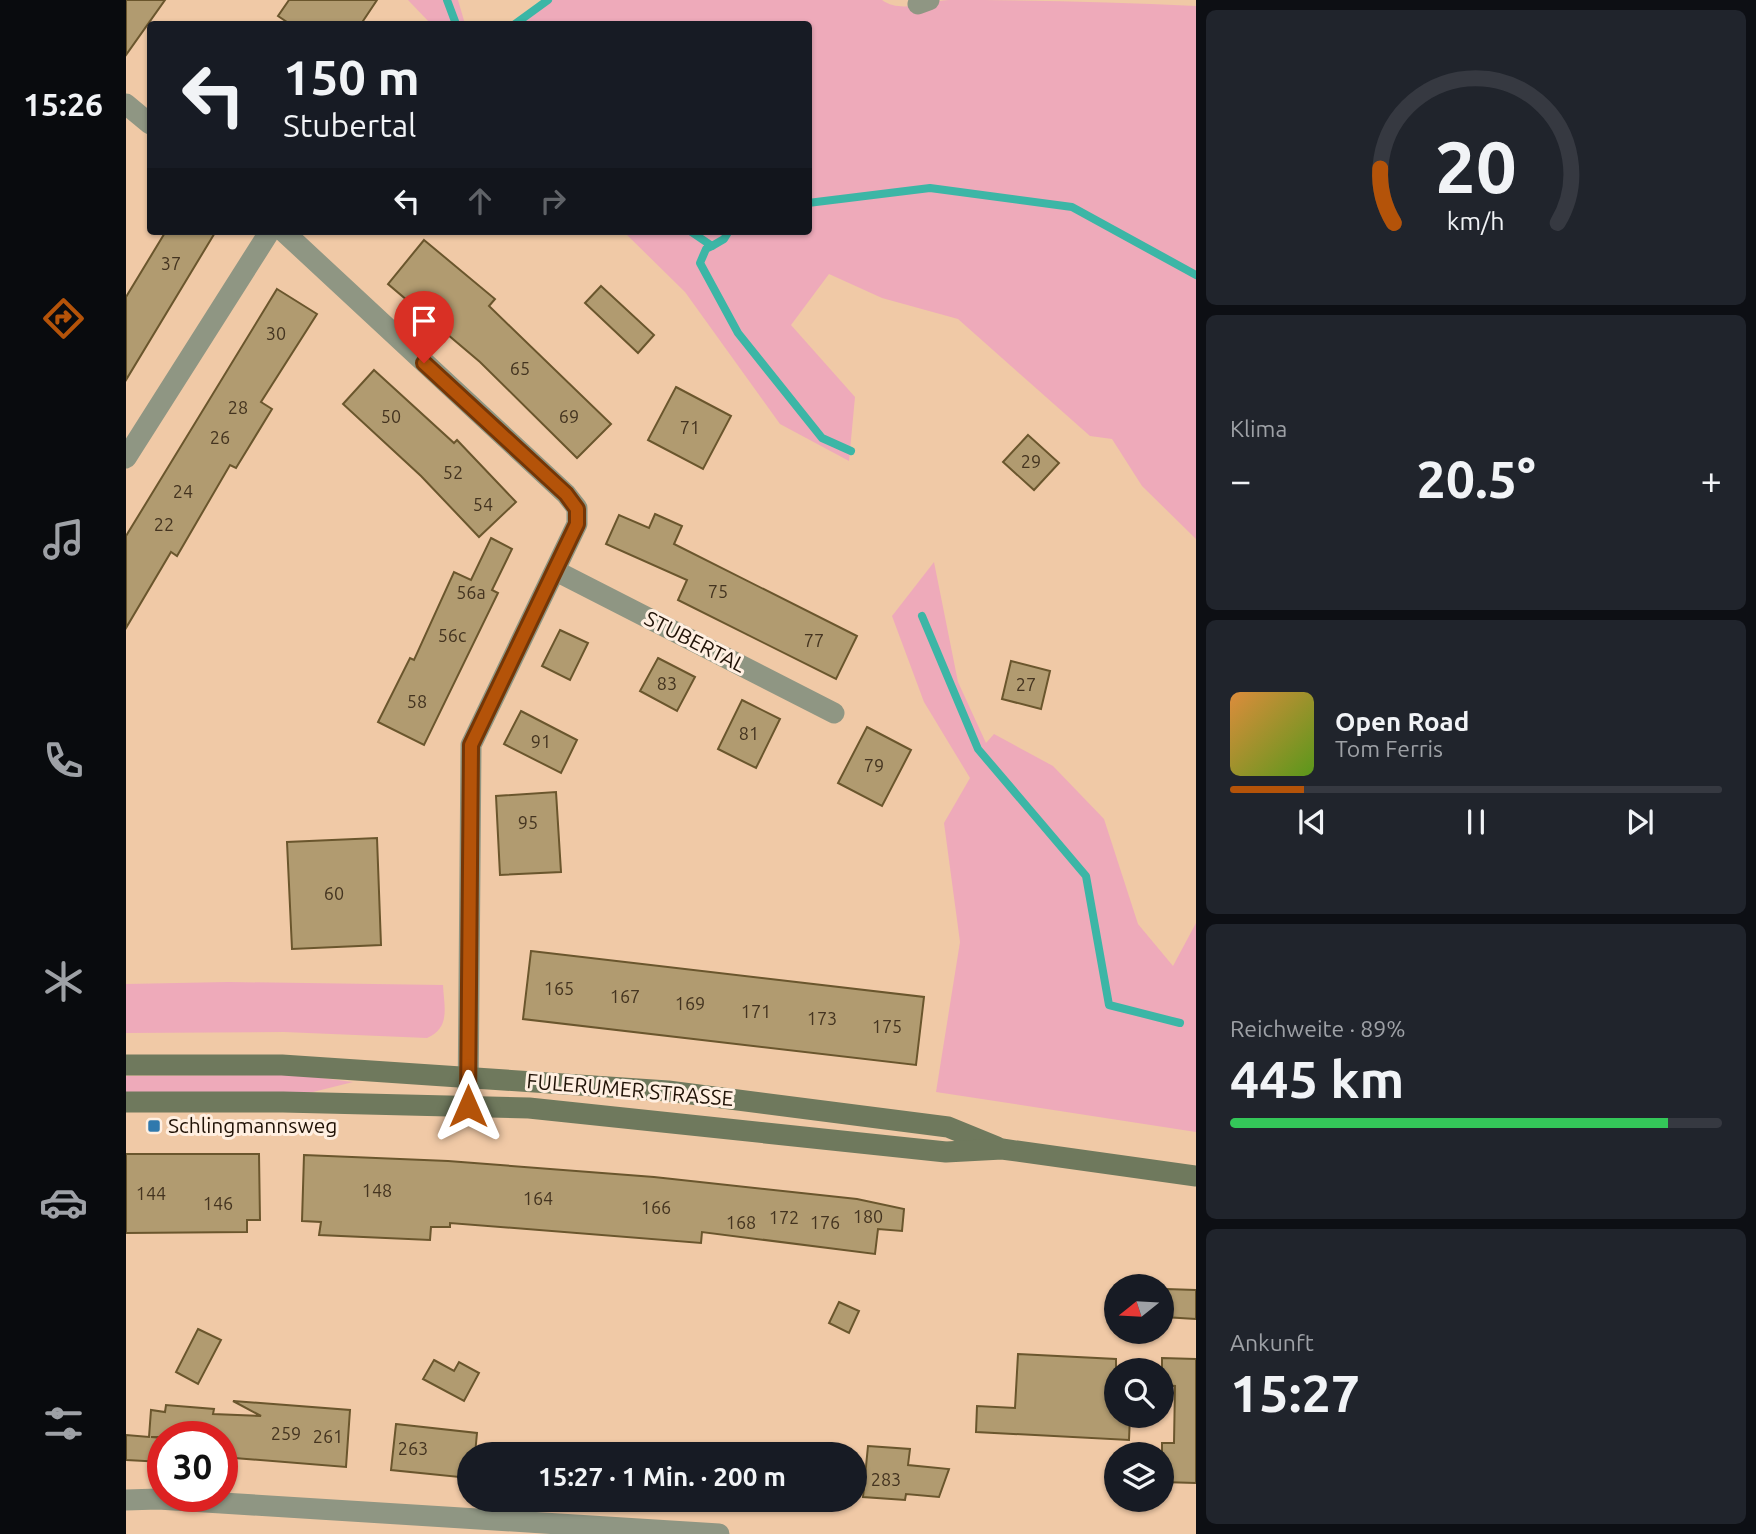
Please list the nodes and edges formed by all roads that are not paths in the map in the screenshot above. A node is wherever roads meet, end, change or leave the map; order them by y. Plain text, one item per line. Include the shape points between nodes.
1 (126, 104) edge
2 (147, 122) edge
3 (267, 235) edge
4 (287, 235) edge
5 (126, 458) edge
6 (556, 570) junction
7 (834, 713) dead end
8 (126, 1065) edge
9 (468, 1076) junction
10 (126, 1102) edge
11 (468, 1106) junction
12 (1002, 1149) junction
13 (1196, 1176) edge
14 (126, 1500) edge
15 (719, 1534) edge

1 - 2 street
3 - 5 street
4 - 6 street via 566,494 577,509 577,524
6 - 7 street, STUBERTAL
6 - 9 street via 471,745
8 - 9 main road, FULERUMER STRASSE via 282,1065
9 - 11 street
9 - 12 main road, FULERUMER STRASSE via 668,1091 948,1127
10 - 11 main road, FULERUMER STRASSE
11 - 12 main road, FULERUMER STRASSE via 712,1125 946,1152
12 - 13 main road, FULERUMER STRASSE
14 - 15 street

